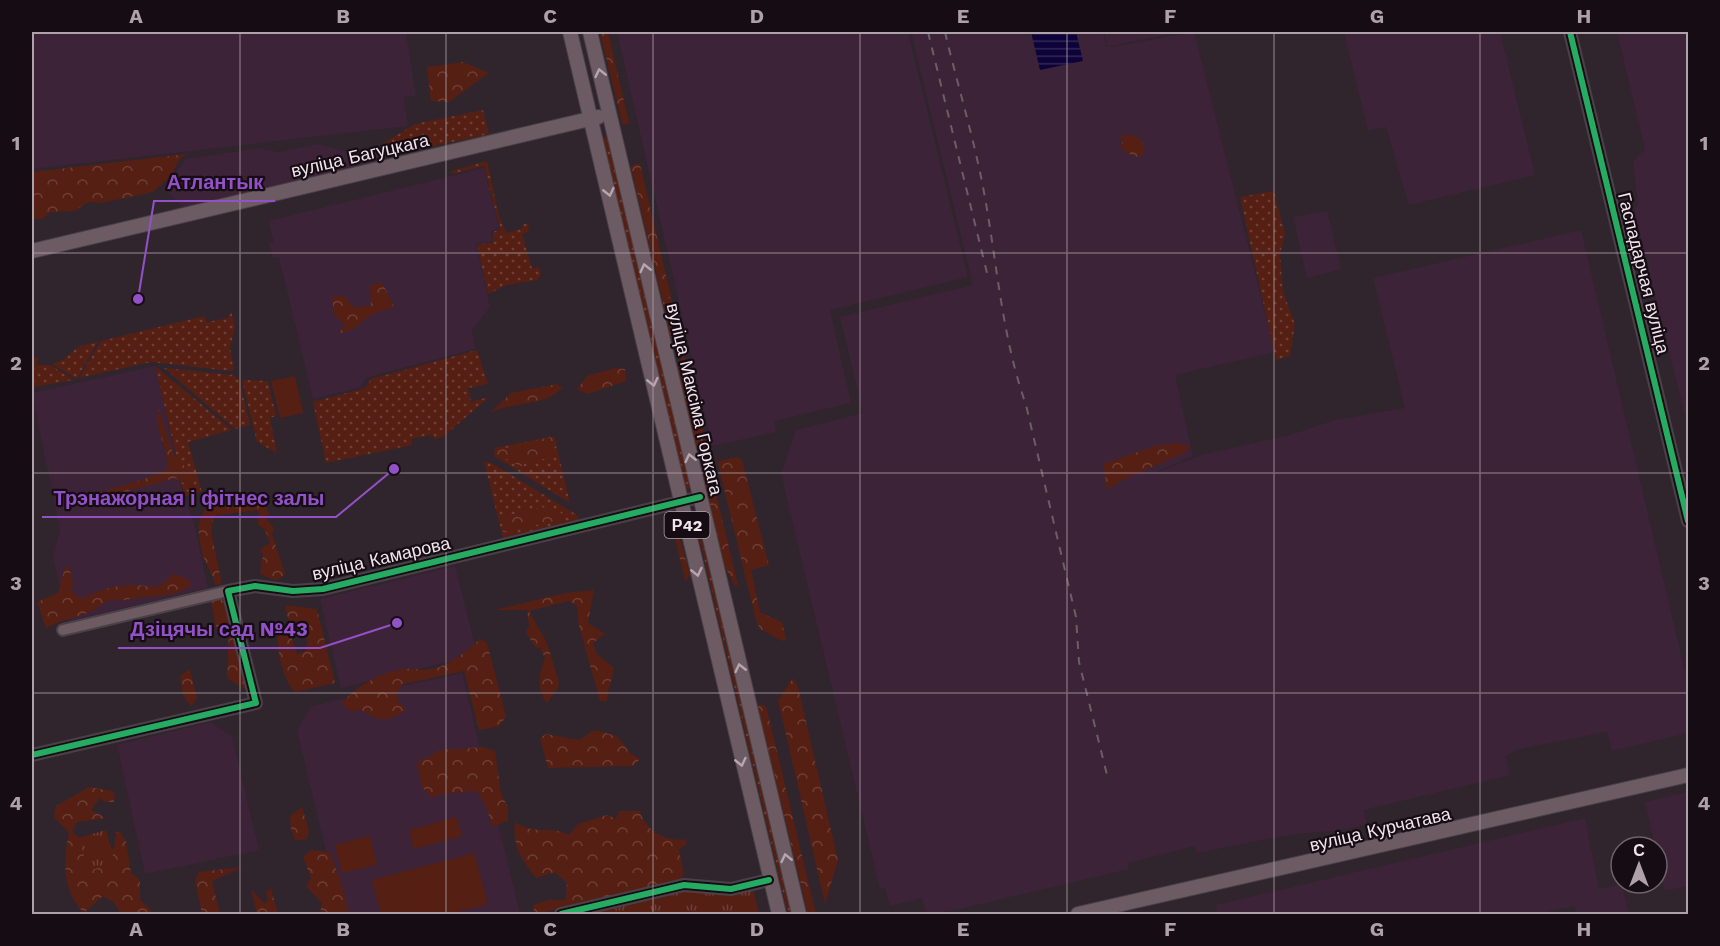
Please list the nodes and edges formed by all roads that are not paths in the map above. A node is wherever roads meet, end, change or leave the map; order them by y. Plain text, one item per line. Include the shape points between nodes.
1 (570, 32) edge
2 (591, 32) edge
3 (1570, 32) edge
4 (609, 114) junction
5 (591, 118) junction
6 (32, 251) edge
7 (700, 497) junction
8 (681, 502) junction
9 (1689, 521) edge
10 (228, 591) junction
11 (63, 630) dead end
12 (32, 755) edge
13 (1689, 775) edge
14 (769, 880) junction
15 (561, 915) edge
16 (778, 915) edge
17 (799, 915) edge
18 (1078, 915) edge

1 - 5 main road, вуліца Максіма Горкага / Р42
4 -> 2 main road, вуліца Максіма Горкага / Р42
3 - 9 street, Гаспадарчая вуліца
4 - 5 main road, вуліца Багуцкага
7 -> 4 main road, вуліца Максіма Горкага / Р42
5 - 6 main road, вуліца Багуцкага
5 -> 8 main road, вуліца Максіма Горкага / Р42
7 - 8 street, вуліца Камарова
17 -> 7 main road, вуліца Максіма Горкага / Р42
8 - 10 street, вуліца Камарова via 323,589 292,591 255,586
8 -> 14 main road, вуліца Максіма Горкага / Р42
10 - 11 street, вуліца Камарова
10 - 12 street via 256,703
13 - 18 main road, вуліца Курчатава
14 - 15 street via 731,889 684,885
14 - 16 main road, вуліца Максіма Горкага / Р42

